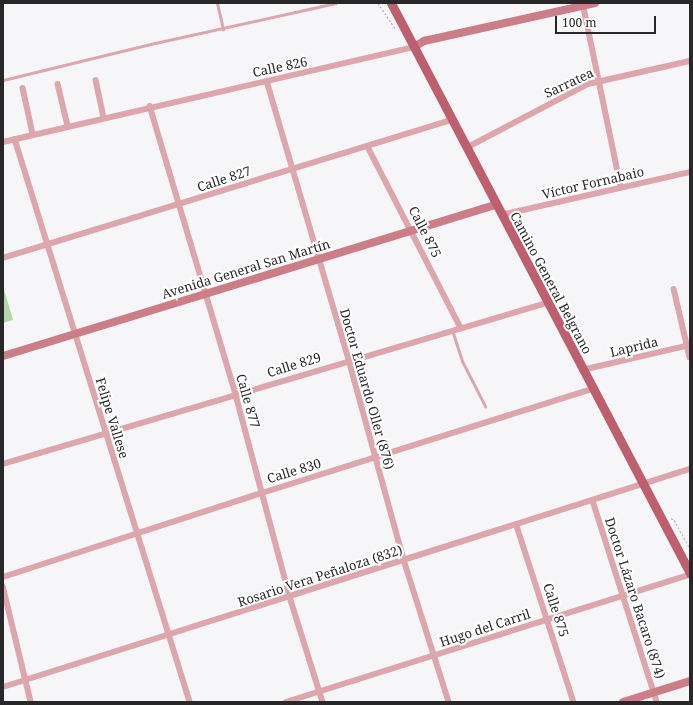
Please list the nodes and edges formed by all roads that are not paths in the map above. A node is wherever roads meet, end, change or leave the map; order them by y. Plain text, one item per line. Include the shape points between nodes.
1 (217, 3) edge
2 (336, 3) edge
3 (391, 3) edge
4 (595, 3) edge
5 (583, 4) edge
6 (223, 29) junction
7 (414, 47) junction
8 (690, 61) edge
9 (3, 80) edge
10 (96, 80) dead end
11 (267, 81) junction
12 (599, 81) junction
13 (58, 84) dead end
14 (23, 88) dead end
15 (150, 106) junction
16 (104, 117) junction
17 (451, 120) junction
18 (68, 126) junction
19 (33, 134) junction
20 (16, 139) junction
21 (3, 142) edge
22 (368, 147) junction
23 (466, 148) junction
24 (291, 169) junction
25 (690, 172) edge
26 (621, 187) junction
27 (179, 205) junction
28 (495, 205) junction
29 (500, 215) junction
30 (412, 230) junction
31 (48, 245) junction
32 (3, 258) edge
33 (318, 260) junction
34 (674, 289) dead end
35 (204, 294) junction
36 (547, 303) junction
37 (460, 328) junction
38 (452, 330) junction
39 (74, 335) junction
40 (689, 346) edge
41 (3, 356) edge
42 (690, 357) edge
43 (349, 360) junction
44 (582, 370) junction
45 (592, 390) junction
46 (236, 395) junction
47 (485, 406) dead end
48 (105, 434) junction
49 (375, 457) junction
50 (3, 464) edge
51 (690, 469) edge
52 (643, 485) junction
53 (262, 493) junction
54 (592, 501) junction
55 (517, 526) junction
56 (136, 534) junction
57 (404, 560) junction
58 (690, 574) edge
59 (3, 577) edge
60 (3, 586) edge
61 (621, 596) junction
62 (290, 597) junction
63 (548, 619) junction
64 (167, 635) junction
65 (434, 656) junction
66 (26, 680) junction
67 (690, 681) edge
68 (3, 688) edge
69 (319, 691) junction
70 (654, 692) junction
71 (31, 702) edge
72 (190, 702) edge
73 (286, 702) edge
74 (323, 702) edge
75 (449, 702) edge
76 (574, 702) edge
77 (623, 702) edge
78 (656, 702) edge

1 - 6 lane
2 - 6 lane
3 - 7 main road, Camino General Belgrano
4 - 5 main road
5 - 7 main road via 424,41
5 - 12 street
6 - 9 lane
7 - 11 street, Calle 826
7 - 17 main road, Camino General Belgrano
8 - 12 street, Sarratea
10 - 16 street
11 - 15 street, Calle 826
11 - 24 street, Doctor Eduardo Oller (876)
12 - 23 street, Sarratea via 583,86
12 - 26 street
13 - 18 street
14 - 19 street
15 - 16 street, Calle 826
15 - 27 street, Calle 877
16 - 18 street, Calle 826
17 - 22 street, Calle 827
17 - 23 main road, Camino General Belgrano
18 - 19 street, Calle 826
19 - 20 street, Calle 826
20 - 21 street, Calle 826
20 - 31 street, Felipe Vallese
22 - 24 street, Calle 827
22 - 30 street, Calle 875
23 - 28 main road, Camino General Belgrano
24 - 27 street, Calle 827
24 - 33 street, Doctor Eduardo Oller (876)
25 - 26 street, Víctor Fornabaio
26 - 29 street, Víctor Fornabaio
27 - 31 street, Calle 827
27 - 35 street, Calle 877
28 - 29 main road, Camino General Belgrano
28 - 30 main road, Avenida General San Martín
29 - 36 main road, Camino General Belgrano
30 - 33 main road, Avenida General San Martín
30 - 37 street, Calle 875
31 - 32 street, Calle 827
31 - 39 street, Felipe Vallese
33 - 35 main road, Avenida General San Martín
33 - 43 street, Doctor Eduardo Oller (876)
34 - 40 street
35 - 39 main road, Avenida General San Martín
35 - 46 street, Calle 877
36 - 37 street, Calle 829
36 - 44 main road, Camino General Belgrano
37 - 38 street, Calle 829
38 - 43 street, Calle 829
38 - 47 lane via 462,361
39 - 41 main road, Avenida General San Martín
39 - 48 street, Felipe Vallese
40 - 42 street
40 - 44 street, Laprida
43 - 46 street, Calle 829
43 - 49 street, Doctor Eduardo Oller (876)
44 - 45 main road, Camino General Belgrano
45 - 49 street, Calle 830
45 - 52 main road, Camino General Belgrano
46 - 48 street, Calle 829
46 - 53 street, Calle 877
48 - 50 street, Calle 829
48 - 56 street, Felipe Vallese
49 - 53 street, Calle 830
49 - 57 street, Doctor Eduardo Oller (876)
51 - 52 street, Rosario Vera Peñaloza (832)
52 - 54 street, Rosario Vera Peñaloza (832)
52 - 58 main road, Camino General Belgrano
53 - 56 street, Calle 830
53 - 62 street, Calle 877
54 - 55 street, Rosario Vera Peñaloza (832)
54 - 61 street, Doctor Lázaro Bacaro (874)
55 - 57 street, Rosario Vera Peñaloza (832)
55 - 63 street, Calle 875
56 - 59 street, Calle 830
56 - 64 street, Felipe Vallese
57 - 62 street, Rosario Vera Peñaloza (832)
57 - 65 street, Doctor Eduardo Oller (876)
58 - 61 street, Hugo del Carril
60 - 66 street
61 - 63 street, Hugo del Carril
61 - 70 street, Doctor Lázaro Bacaro (874)
62 - 64 street, Rosario Vera Peñaloza (832)
62 - 69 street, Calle 877
63 - 65 street, Hugo del Carril
63 - 76 street, Calle 875
64 - 66 street, Rosario Vera Peñaloza (832)
64 - 72 street, Felipe Vallese
65 - 69 street, Hugo del Carril
65 - 75 street, Doctor Eduardo Oller (876)
66 - 68 street, Rosario Vera Peñaloza (832)
66 - 71 street
67 - 70 main road
69 - 73 street, Hugo del Carril
69 - 74 street, Calle 877
70 - 77 main road
70 - 78 street, Doctor Lázaro Bacaro (874)

